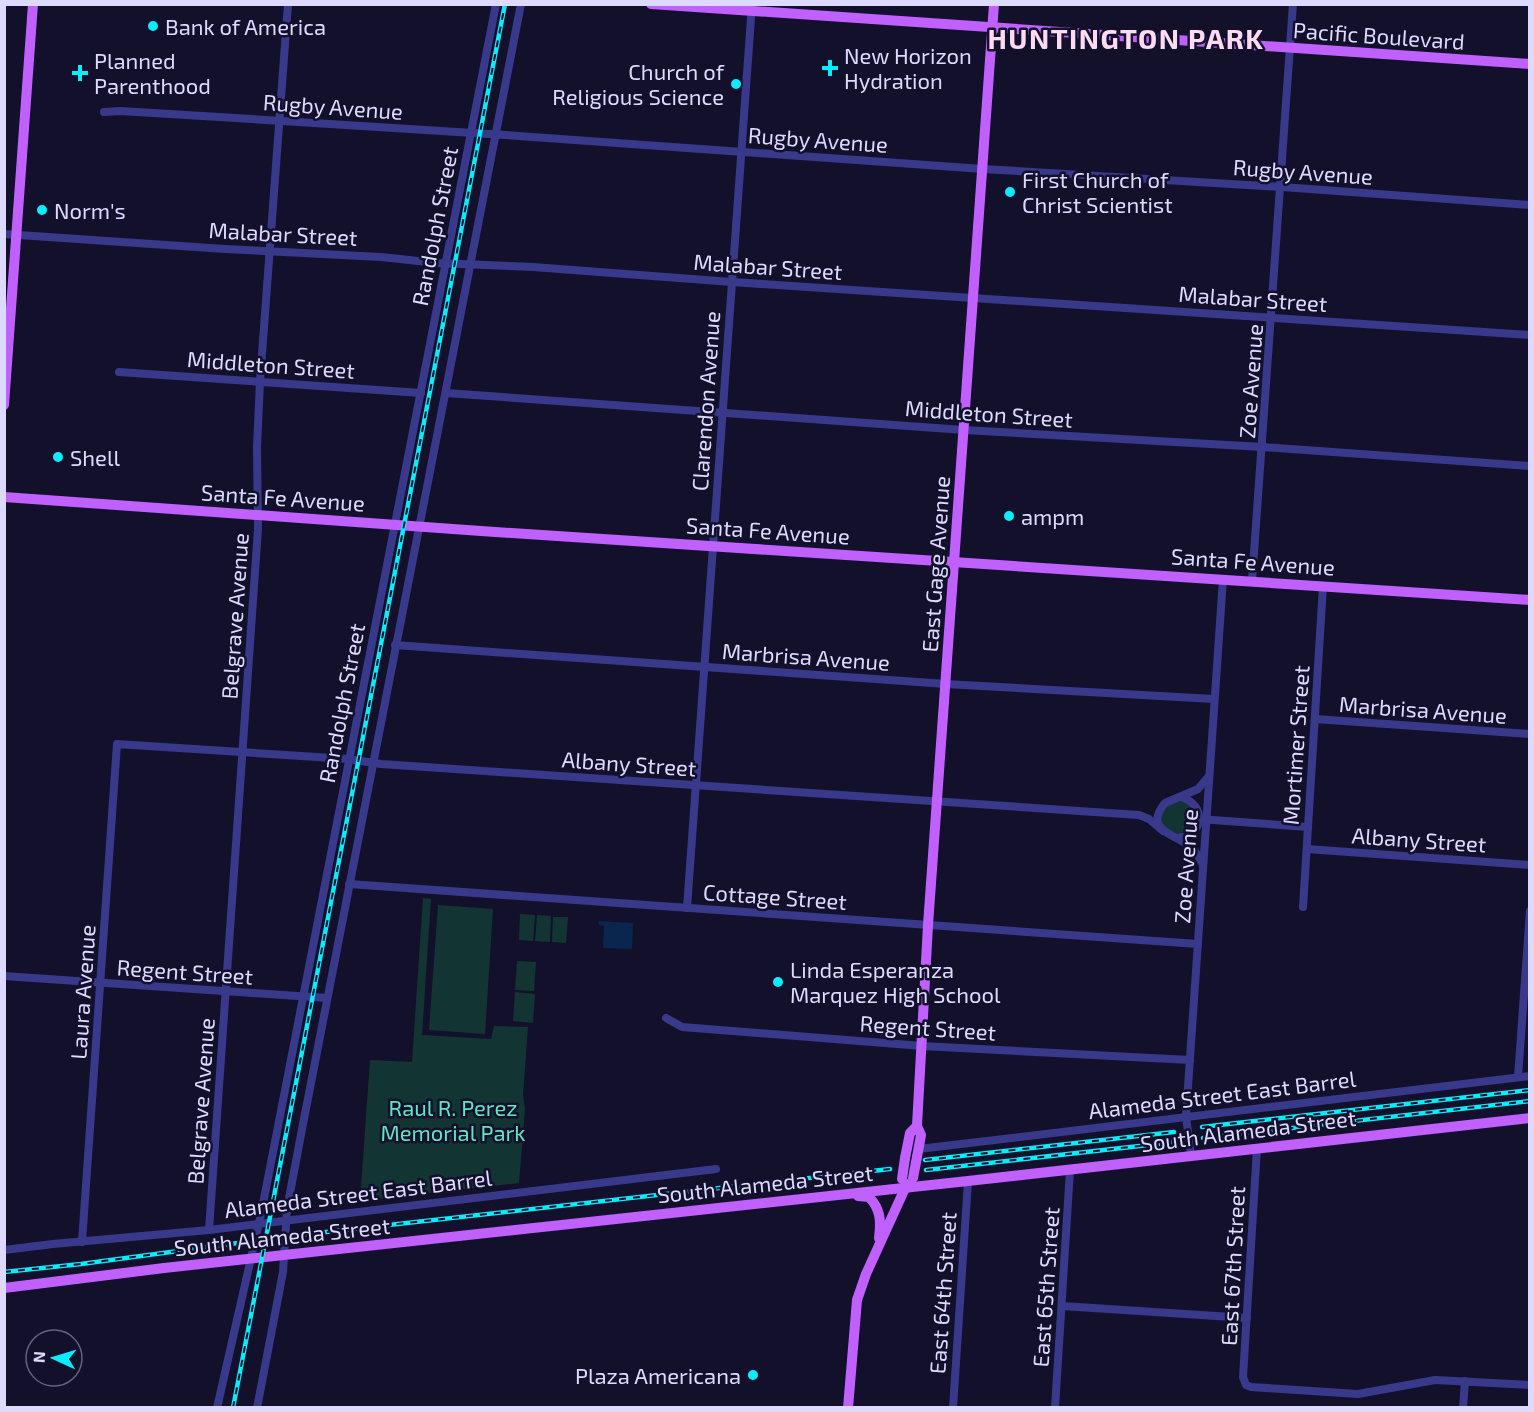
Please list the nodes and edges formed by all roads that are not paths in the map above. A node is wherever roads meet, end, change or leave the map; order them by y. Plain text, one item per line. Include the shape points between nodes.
1 (33, 4) edge
2 (288, 4) edge
3 (496, 4) edge
4 (521, 4) edge
5 (994, 4) edge
6 (1293, 4) edge
7 (653, 5) edge
8 (752, 8) edge
9 (992, 28) junction
10 (1290, 49) junction
11 (1530, 64) edge
12 (104, 112) dead end
13 (279, 121) junction
14 (470, 133) junction
15 (496, 135) junction
16 (741, 152) junction
17 (982, 169) junction
18 (1282, 187) junction
19 (1530, 205) edge
20 (4, 234) edge
21 (16, 235) junction
22 (269, 252) junction
23 (444, 263) junction
24 (471, 265) junction
25 (732, 282) junction
26 (973, 297) junction
27 (1272, 318) junction
28 (1530, 334) edge
29 (119, 372) dead end
30 (260, 381) junction
31 (421, 393) junction
32 (446, 393) junction
33 (4, 405) edge
34 (723, 412) junction
35 (964, 430) junction
36 (1263, 447) junction
37 (1530, 466) edge
38 (4, 497) edge
39 (257, 516) junction
40 (394, 524) junction
41 (420, 526) junction
42 (713, 546) junction
43 (955, 562) junction
44 (1223, 579) junction
45 (1252, 581) junction
46 (1323, 586) junction
47 (1530, 600) edge
48 (395, 645) junction
49 (705, 668) junction
50 (946, 684) junction
51 (1214, 699) junction
52 (1315, 719) junction
53 (1530, 734) edge
54 (117, 744) joint
55 (243, 752) junction
56 (348, 759) junction
57 (372, 764) junction
58 (1209, 776) junction
59 (696, 786) junction
60 (1181, 797) junction
61 (937, 802) junction
62 (1165, 802) junction
63 (1139, 815) junction
64 (1203, 819) junction
65 (1308, 827) junction
66 (1163, 831) junction
67 (1178, 838) junction
68 (1307, 849) junction
69 (1203, 865) junction
70 (1530, 865) edge
71 (350, 884) junction
72 (1303, 907) dead end
73 (687, 908) junction
74 (1530, 911) edge
75 (928, 925) junction
76 (1198, 944) junction
77 (4, 976) edge
78 (100, 983) junction
79 (226, 992) junction
80 (303, 997) junction
81 (327, 998) junction
82 (666, 1018) dead end
83 (922, 1046) junction
84 (1190, 1060) junction
85 (1530, 1076) edge
86 (1518, 1077) junction
87 (1186, 1116) junction
88 (1530, 1118) edge
89 (917, 1126) junction
90 (1257, 1148) junction
91 (918, 1153) junction
92 (1191, 1156) junction
93 (716, 1169) dead end
94 (1070, 1170) junction
95 (907, 1181) junction
96 (968, 1181) junction
97 (845, 1194) junction
98 (287, 1219) junction
99 (259, 1223) junction
100 (209, 1230) junction
101 (82, 1242) junction
102 (878, 1247) junction
103 (4, 1250) edge
104 (285, 1255) junction
105 (251, 1258) junction
106 (4, 1288) edge
107 (1062, 1306) junction
108 (1247, 1318) junction
109 (1465, 1381) junction
110 (1530, 1385) edge
111 (217, 1407) edge
112 (257, 1407) edge
113 (848, 1407) edge
114 (952, 1407) edge
115 (1055, 1407) edge
116 (1463, 1407) edge

1 - 21 main road
2 - 13 street, Belgrave Avenue
3 - 14 street, Randolph Street
4 - 15 street, Randolph Street
5 - 9 main road, East Gage Avenue
6 - 10 street, Zoe Avenue
7 - 8 main road, Pacific Boulevard
8 - 9 main road, Pacific Boulevard
8 - 16 street, Clarendon Avenue
9 - 10 main road, Pacific Boulevard
9 - 17 main road, East Gage Avenue
10 - 11 main road, Pacific Boulevard
10 - 18 street, Zoe Avenue
12 - 13 street, Rugby Avenue
13 - 14 street, Rugby Avenue
13 - 22 street, Belgrave Avenue
14 - 15 street, Rugby Avenue
14 - 23 street, Randolph Street
15 - 16 street, Rugby Avenue
15 - 24 street, Randolph Street
16 - 17 street, Rugby Avenue
16 - 25 street, Clarendon Avenue
17 - 18 street, Rugby Avenue
17 - 26 main road, East Gage Avenue
18 - 19 street, Rugby Avenue
18 - 27 street, Zoe Avenue
20 - 21 street, Malabar Street
21 - 22 street, Malabar Street
21 - 33 main road
22 - 23 street, Malabar Street
22 - 30 street, Belgrave Avenue
23 - 24 street, Malabar Street
23 - 31 street, Randolph Street
24 - 25 street, Malabar Street
24 - 32 street, Randolph Street
25 - 26 street, Malabar Street
25 - 34 street, Clarendon Avenue
26 - 27 street, Malabar Street
26 - 35 main road, East Gage Avenue
27 - 28 street, Malabar Street
27 - 36 street, Zoe Avenue
29 - 30 street, Middleton Street
30 - 31 street, Middleton Street
30 - 39 street, Belgrave Avenue
31 - 40 street, Randolph Street
32 - 34 street, Middleton Street
32 - 41 street, Randolph Street
34 - 35 street, Middleton Street
34 - 42 street, Clarendon Avenue
35 - 36 street, Middleton Street
35 - 43 main road, East Gage Avenue
36 - 37 street, Middleton Street
36 - 45 street, Zoe Avenue
38 - 39 main road, Santa Fe Avenue
39 - 40 main road, Santa Fe Avenue
39 - 55 street, Belgrave Avenue
40 - 41 main road, Santa Fe Avenue
40 - 56 street, Randolph Street
41 - 42 main road, Santa Fe Avenue
41 - 48 street, Randolph Street
42 - 43 main road, Santa Fe Avenue
42 - 49 street, Clarendon Avenue
43 - 44 main road, Santa Fe Avenue
43 - 50 main road, East Gage Avenue
44 - 45 main road, Santa Fe Avenue
44 - 51 street, Zoe Avenue
45 - 46 main road, Santa Fe Avenue
46 - 47 main road, Santa Fe Avenue
46 - 52 street, Mortimer Street
48 - 49 street, Marbrisa Avenue
48 - 57 street, Randolph Street
49 - 50 street, Marbrisa Avenue
49 - 59 street, Clarendon Avenue
50 - 51 street, Marbrisa Avenue
50 - 61 main road, East Gage Avenue
51 - 58 street, Zoe Avenue
52 - 53 street, Marbrisa Avenue
52 - 65 street, Mortimer Street
54 - 55 street, Albany Street
54 - 78 street, Laura Avenue
55 - 56 street, Albany Street
55 - 79 street, Belgrave Avenue
56 - 57 street, Albany Street
56 - 80 street, Randolph Street
57 - 59 street, Albany Street
57 - 71 street, Randolph Street
58 - 60 street via 1198,789
58 - 64 street, Zoe Avenue
59 - 61 street, Albany Street
59 - 73 street, Clarendon Avenue
60 - 62 street
60 - 64 street via 1195,804
61 - 63 street, Albany Street
61 - 75 main road, East Gage Avenue
62 - 63 street
62 - 66 street via 1158,815
63 - 66 street
64 - 65 street
64 - 67 street via 1192,833
64 - 69 street, Zoe Avenue
65 - 68 street, Mortimer Street
66 - 67 street
67 - 69 street via 1193,848
68 - 70 street, Albany Street
68 - 72 street, Mortimer Street
69 - 76 street, Zoe Avenue
71 - 73 street, Cottage Street
71 - 81 street, Randolph Street
73 - 75 street, Cottage Street
74 - 86 street
75 - 76 street, Cottage Street
75 - 83 main road, East Gage Avenue
76 - 84 street, Zoe Avenue
77 - 78 street, Regent Street
78 - 79 street, Regent Street
78 - 101 street, Laura Avenue
79 - 80 street, Regent Street
79 - 100 street, Belgrave Avenue
80 - 81 street, Regent Street
80 - 99 street, Randolph Street
81 - 98 street, Randolph Street
82 - 83 street, Regent Street via 682,1027
83 - 84 street, Regent Street
83 - 89 main road, East Gage Avenue
84 - 87 street, Zoe Avenue
85 - 86 street, Alameda Street East Barrel
86 - 87 street, Alameda Street East Barrel
87 - 91 street, Alameda Street East Barrel
87 - 92 street, Zoe Avenue
88 - 90 main road, South Alameda Street
89 - 91 main road, East Gage Avenue via 921,1135
89 - 95 main road, East Gage Avenue, bridge via 910,1133 905,1158
90 - 92 main road, South Alameda Street
90 - 108 street, East 67th Street
91 - 95 main road, East Gage Avenue, bridge
92 - 94 main road, South Alameda Street
93 - 98 street, Alameda Street East Barrel
94 - 96 main road, South Alameda Street
94 - 107 street, East 65th Street
95 - 96 main road, South Alameda Street
95 - 97 main road, South Alameda Street
95 - 102 main road, East Gage Avenue
96 - 114 street, East 64th Street
97 - 102 main road via 869,1197 875,1203 880,1220
97 - 104 main road, South Alameda Street
98 - 99 street, Alameda Street East Barrel
98 - 104 street, Randolph Street
99 - 100 street, Alameda Street East Barrel
99 - 105 street, Randolph Street
100 - 101 street, Alameda Street East Barrel
101 - 103 street, Alameda Street East Barrel
102 - 113 main road, East Gage Avenue via 855,1310
104 - 105 main road, South Alameda Street
104 - 112 street, Randolph Street
105 - 106 main road, South Alameda Street
105 - 111 street, Randolph Street
107 - 108 street
107 - 115 street, East 65th Street
108 - 109 street, East 67th Street via 1243,1377 1245,1385 1251,1387 1358,1394 1435,1380
109 - 110 street
109 - 116 street

